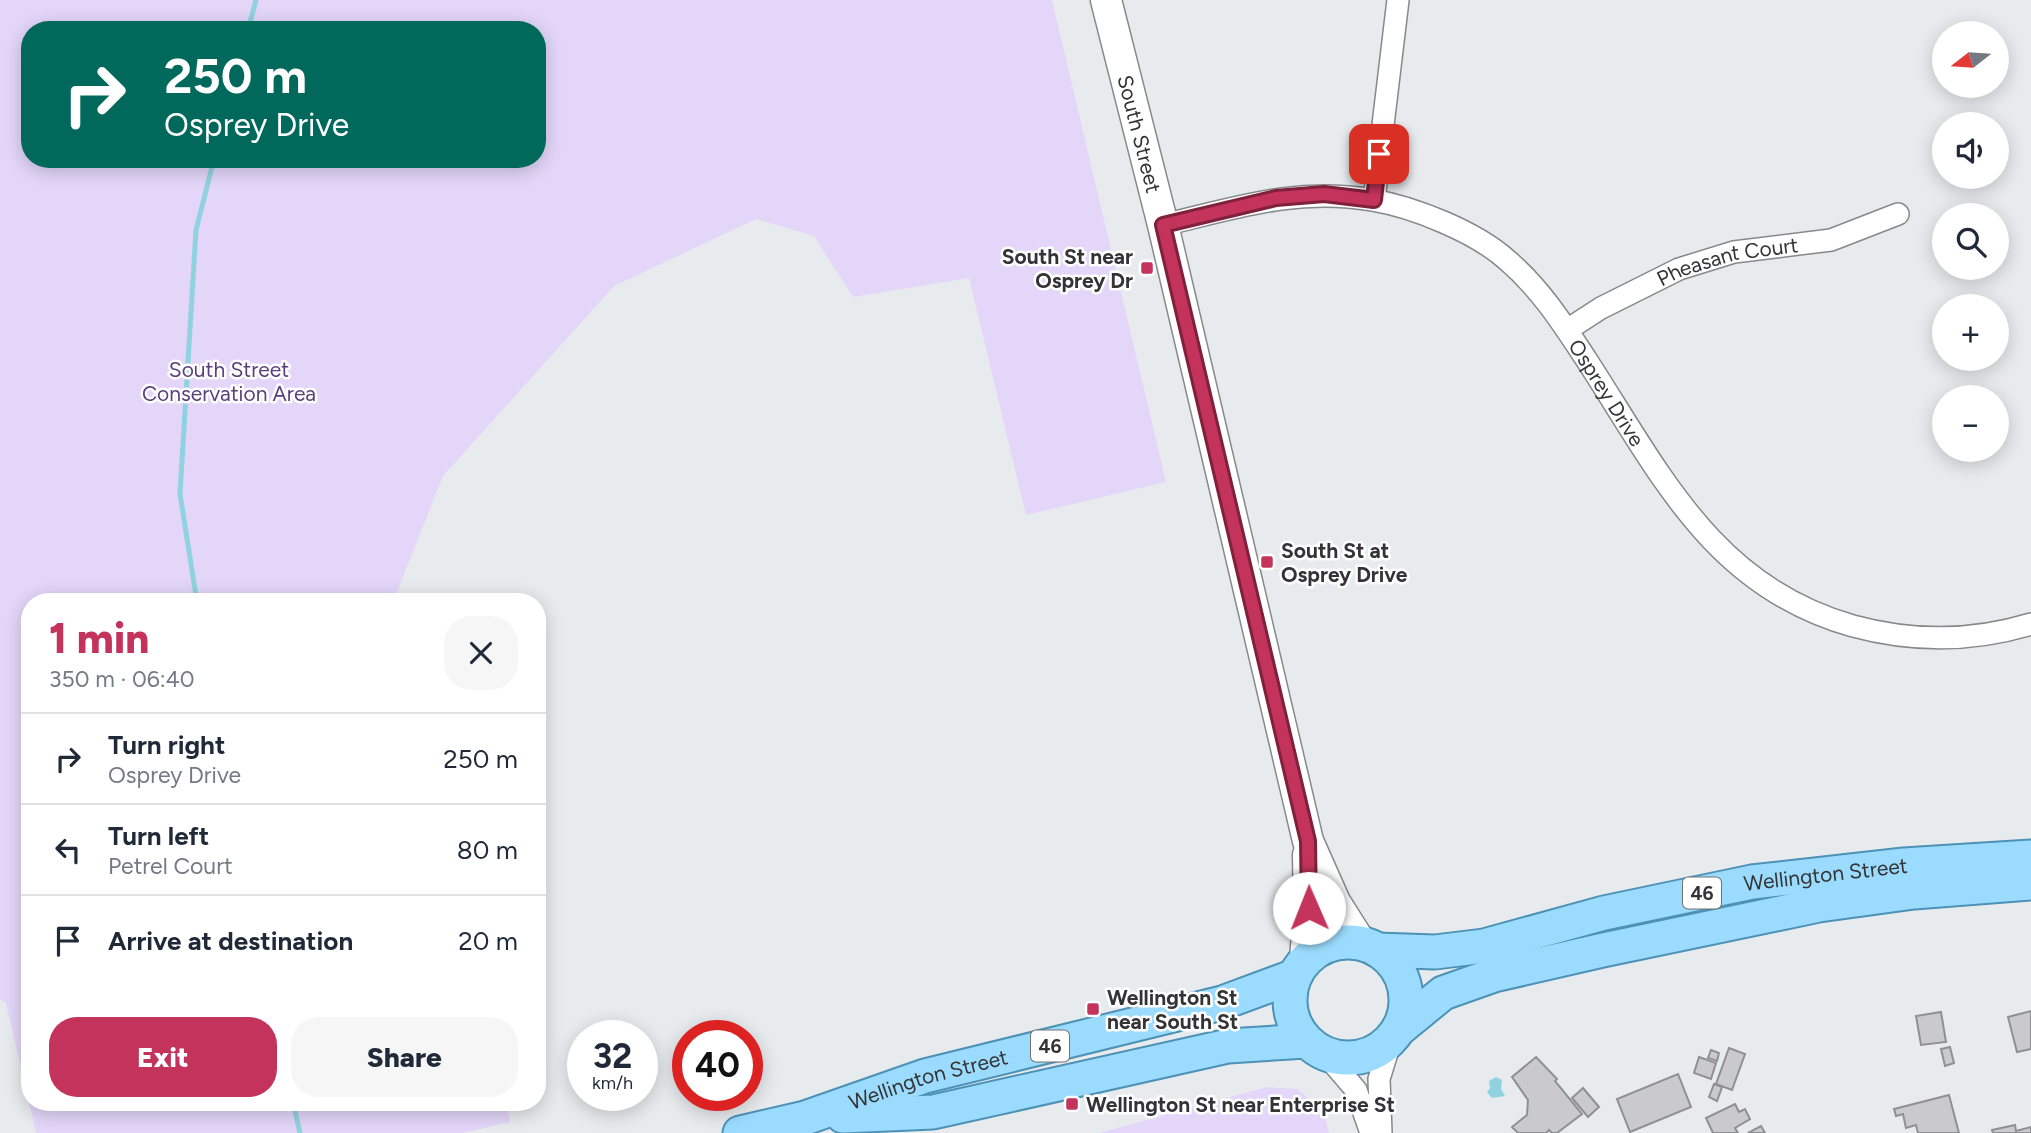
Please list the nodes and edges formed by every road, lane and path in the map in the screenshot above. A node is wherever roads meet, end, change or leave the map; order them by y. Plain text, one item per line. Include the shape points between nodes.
1 (1106, 0) edge
2 (1398, 0) edge
3 (1374, 200) junction
4 (1898, 214) dead end
5 (1163, 225) junction
6 (1567, 330) junction
7 (2031, 624) edge
8 (1308, 841) junction
9 (2031, 857) edge
10 (2031, 883) edge
11 (1369, 947) junction
12 (1300, 968) junction
13 (1395, 1034) junction
14 (1316, 1048) junction
15 (806, 1118) junction
16 (740, 1133) edge
17 (1371, 1133) edge
18 (1381, 1133) edge

1 - 5 street, South Street
2 - 3 street
3 - 5 street, Osprey Drive via 1324,194 1276,198
3 - 6 street, Osprey Drive via 1461,230 1506,258 1542,295
4 - 6 street, Pheasant Court via 1832,240 1734,251 1679,268 1601,307
5 - 8 street, South Street
6 - 7 street, Osprey Drive via 1694,522 1728,558 1772,593 1826,619 1887,635 1945,639 2003,633
8 - 11 street, South Street via 1335,902
8 - 12 street, South Street via 1309,908
9 - 11 main road, Wellington Street / 46 via 1904,864 1752,882 1604,913 1484,946 1435,952
10 - 13 main road, Wellington Street / 46 via 1819,905 1494,975 1443,993
11 - 12 main road, Wellington Street / 46 via 1341,942 1321,948
11 - 13 main road via 1392,963 1403,981 1404,1017
12 - 14 main road via 1291,989 1290,1009 1295,1024
12 - 15 main road, Wellington Street / 46 via 1222,1003 925,1076
13 - 14 main road, Wellington Street / 46 via 1375,1052 1356,1059
13 - 18 street via 1378,1079
14 - 15 main road, Wellington Street / 46 via 1227,1046 933,1112
14 - 17 street via 1356,1090
15 - 16 main road, Wellington Street / 46

